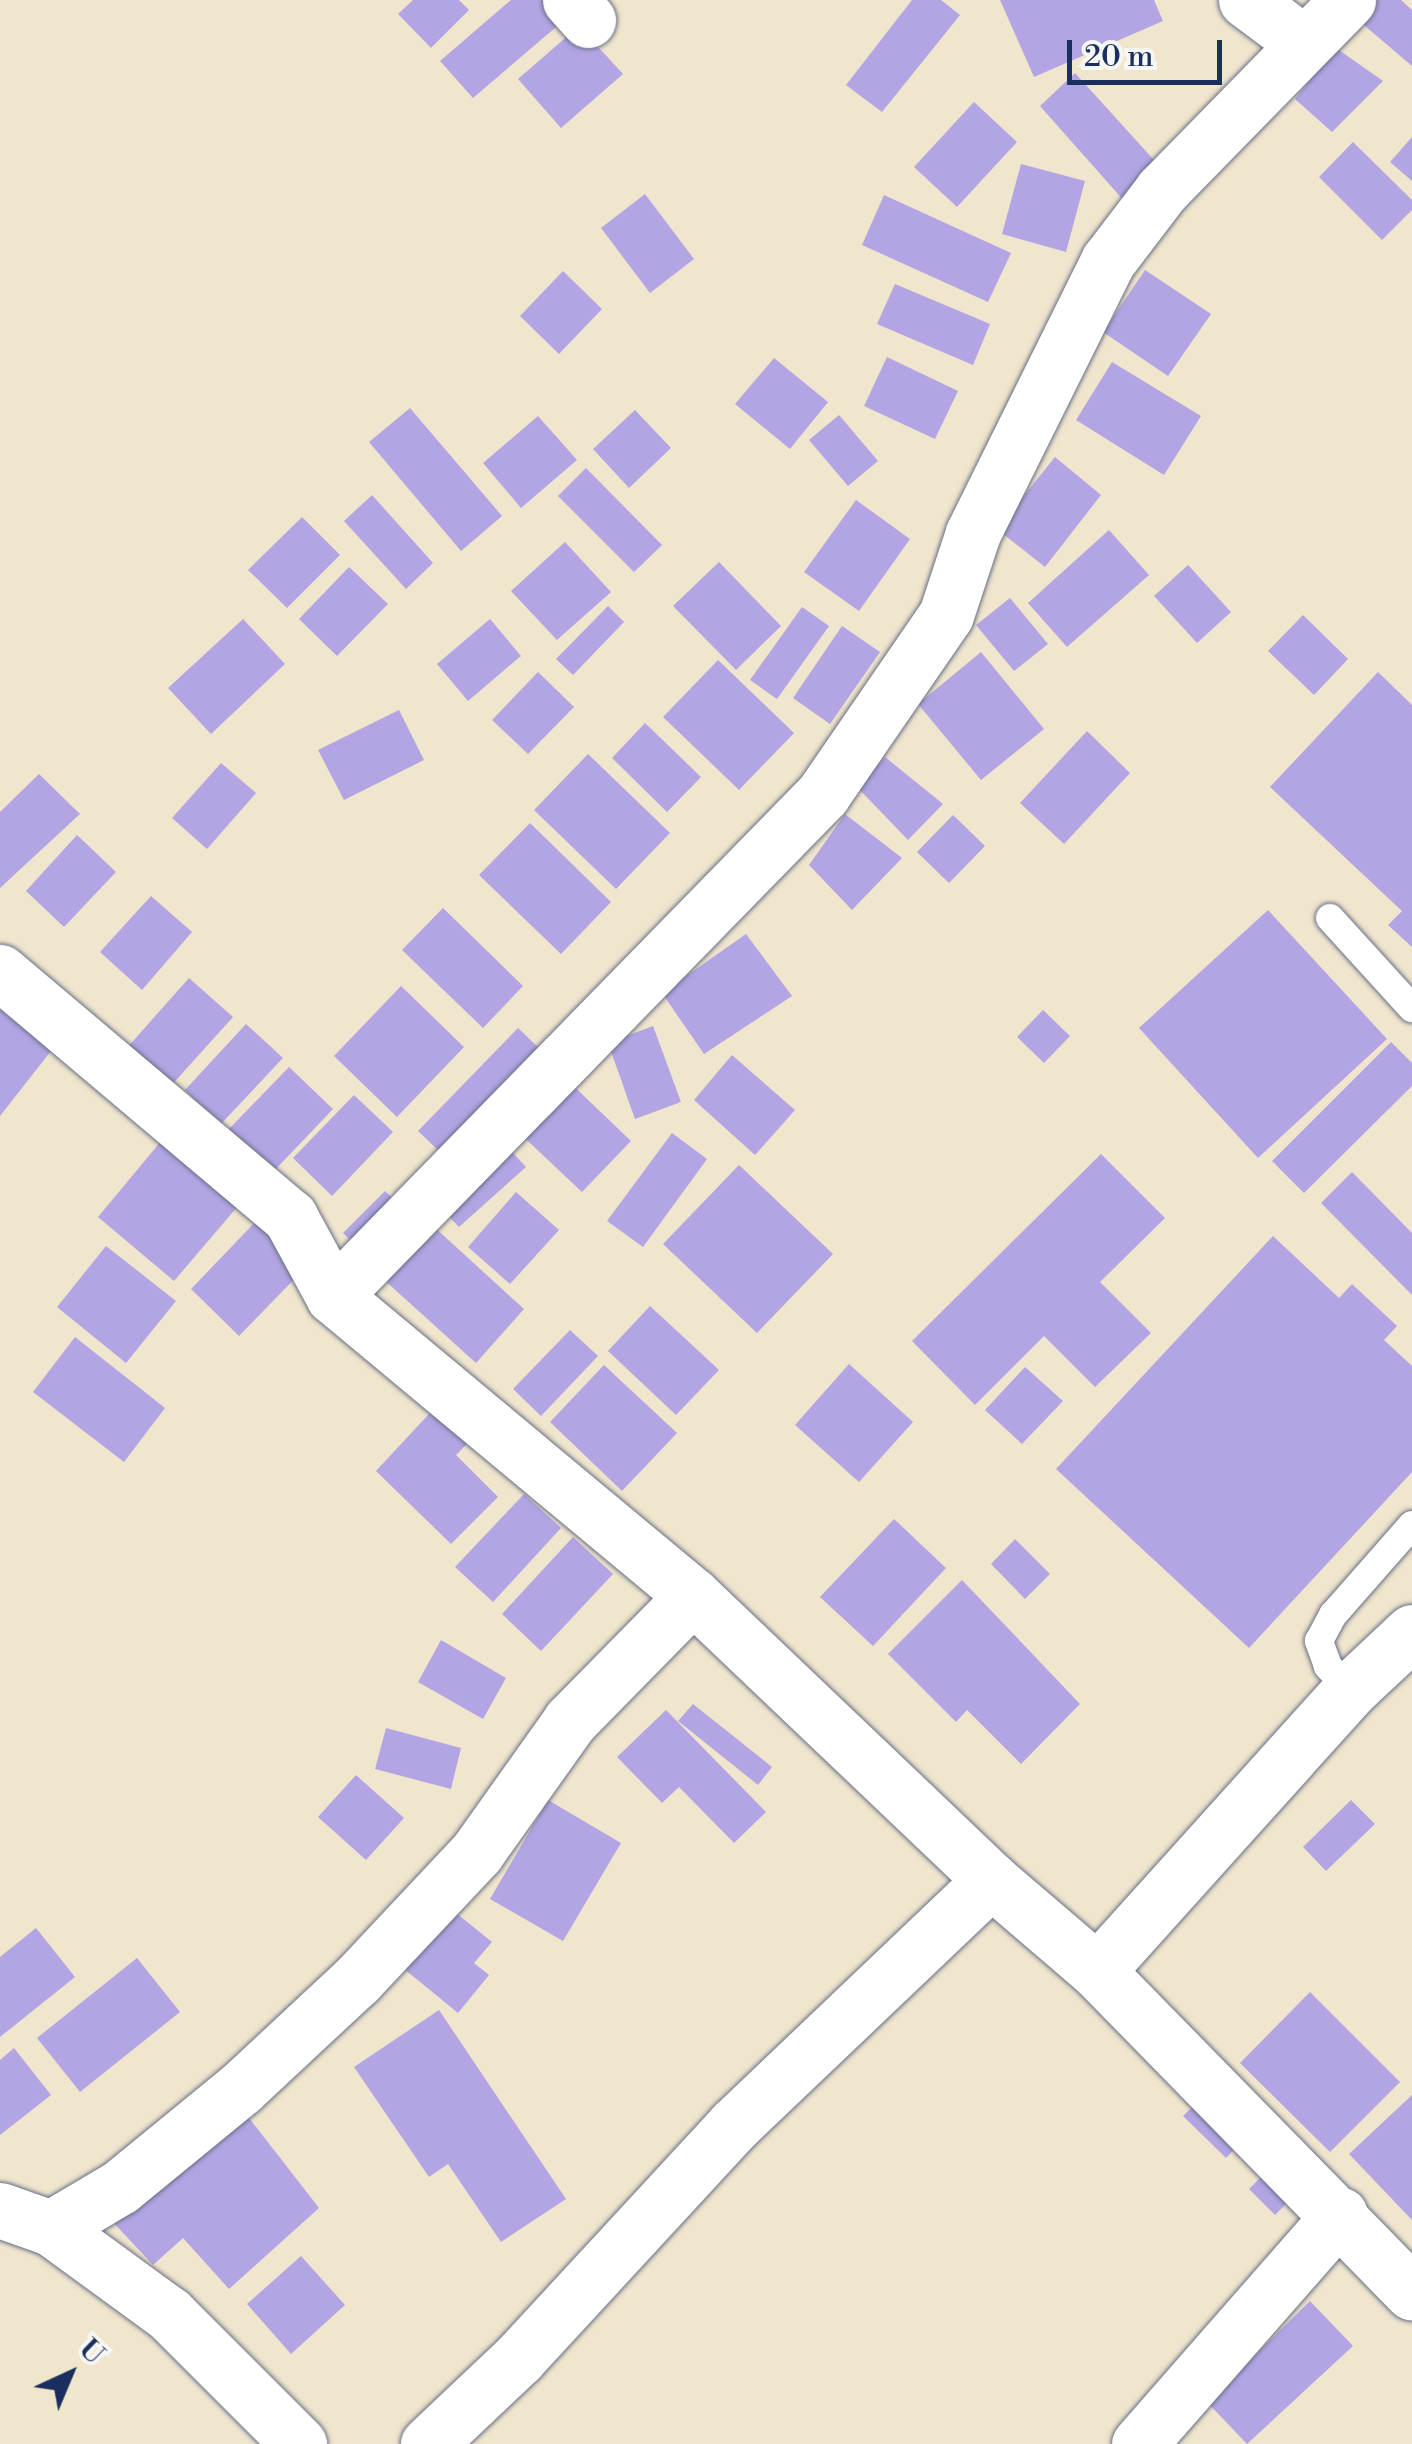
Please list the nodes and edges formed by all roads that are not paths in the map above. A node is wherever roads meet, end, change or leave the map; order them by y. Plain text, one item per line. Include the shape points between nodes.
1 (1246, 0) edge
2 (1348, 0) edge
3 (1304, 43) junction
4 (1330, 918) dead end
5 (0, 972) edge
6 (1412, 1008) edge
7 (333, 1296) junction
8 (1412, 1525) edge
9 (693, 1596) junction
10 (1412, 1632) edge
11 (1350, 1690) junction
12 (991, 1880) junction
13 (1097, 1971) junction
14 (0, 2210) edge
15 (1340, 2214) junction
16 (51, 2228) junction
17 (1412, 2293) edge
18 (298, 2444) edge
19 (428, 2444) edge
20 (1139, 2444) edge

1 - 3 street
2 - 3 street
3 - 7 street via 1162,190 1108,261 973,534 946,615 822,794
4 - 6 lane
5 - 7 street via 290,1218
7 - 9 street
8 - 11 lane via 1319,1640 1328,1666
9 - 12 street
9 - 16 street via 592,1696 477,1852 357,1980 241,2088 120,2187
10 - 11 street
11 - 13 street
12 - 13 street
12 - 19 street via 734,2125 519,2358
13 - 15 street
14 - 16 street
15 - 17 street
15 - 20 street
16 - 18 street via 169,2314

